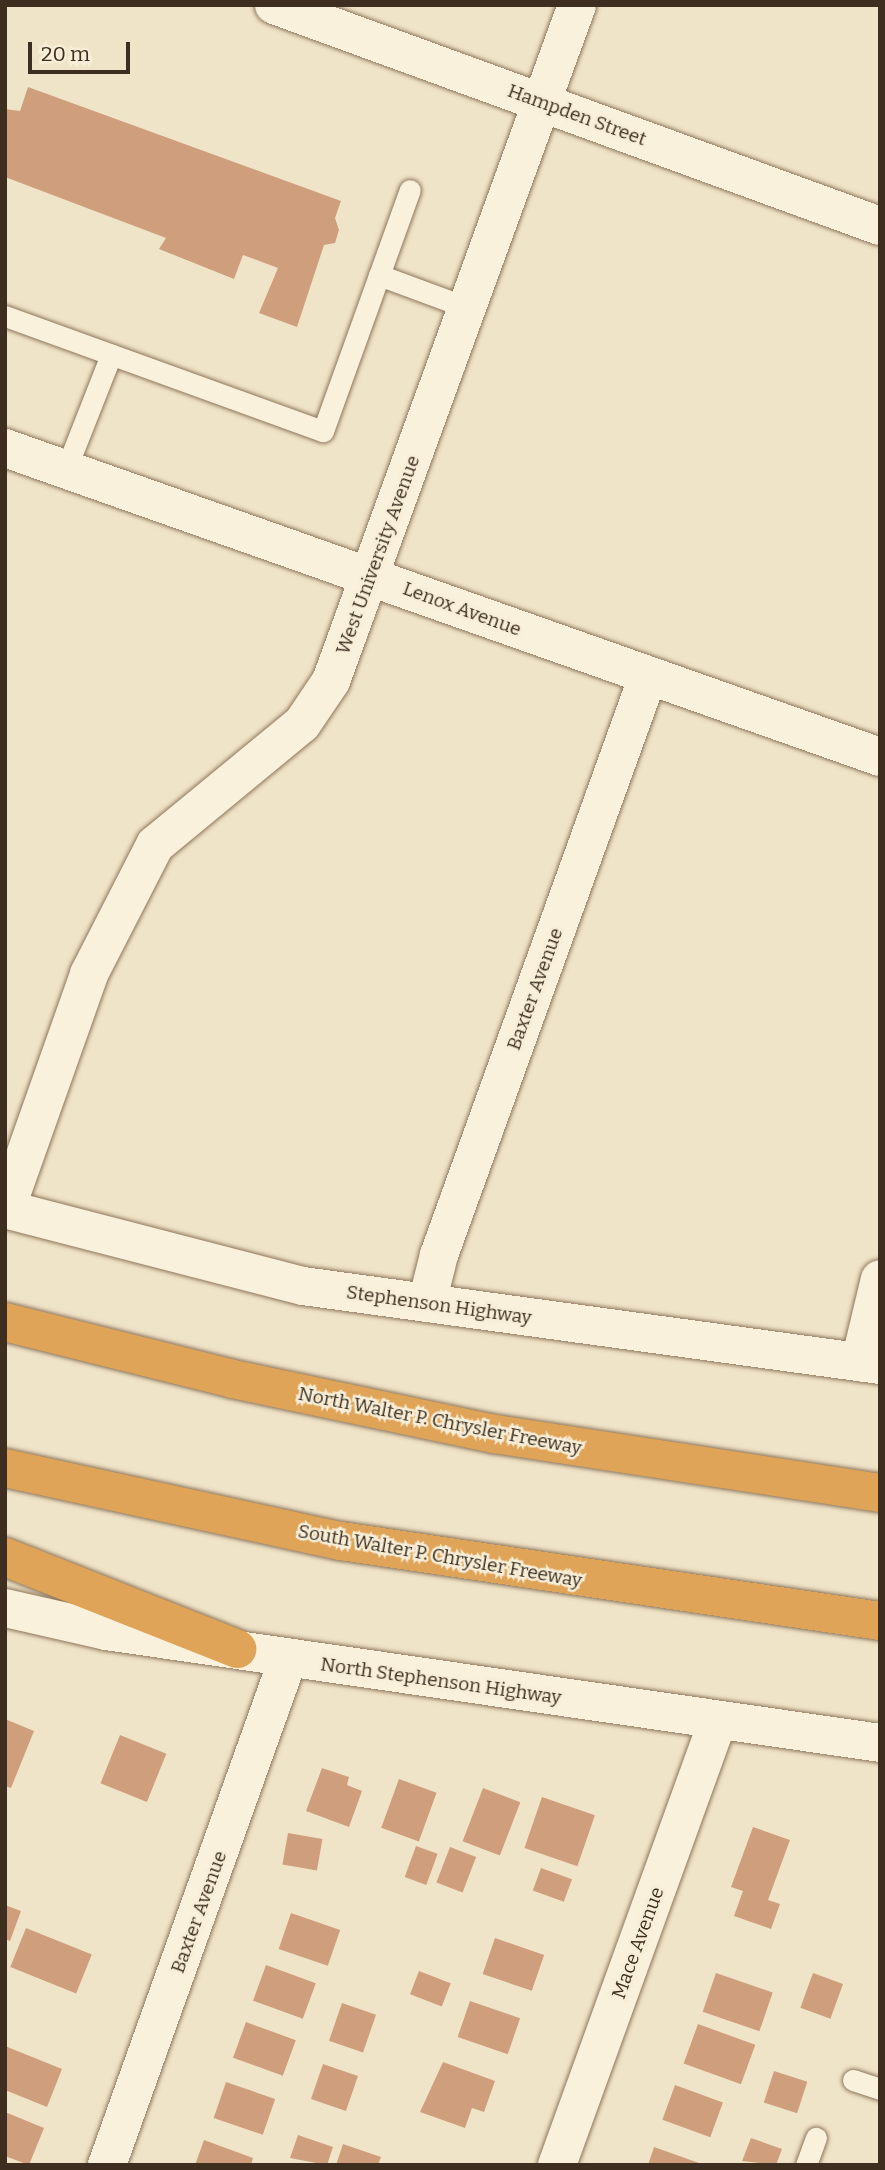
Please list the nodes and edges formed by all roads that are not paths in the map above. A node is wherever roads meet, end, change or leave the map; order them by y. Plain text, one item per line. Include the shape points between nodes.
1 (274, 5) edge
2 (577, 5) edge
3 (542, 101) junction
4 (410, 190) dead end
5 (880, 226) edge
6 (379, 275) junction
7 (468, 308) junction
8 (5, 316) edge
9 (111, 355) junction
10 (5, 448) edge
11 (66, 469) junction
12 (372, 577) junction
13 (648, 676) junction
14 (880, 757) edge
15 (6, 1209) edge
16 (880, 1279) edge
17 (427, 1303) junction
18 (5, 1322) edge
19 (870, 1364) edge
20 (5, 1468) edge
21 (880, 1493) edge
22 (5, 1557) edge
23 (5, 1608) edge
24 (880, 1621) edge
25 (237, 1650) junction
26 (288, 1659) junction
27 (718, 1720) junction
28 (880, 1742) edge
29 (853, 2080) dead end
30 (880, 2089) edge
31 (816, 2138) dead end
32 (107, 2165) edge
33 (557, 2165) edge
34 (806, 2165) edge

1 - 3 street, Hampden Street
2 - 3 street, West University Avenue
3 - 5 street, Hampden Street
3 - 7 street, West University Avenue
4 - 6 lane
6 - 7 lane
6 - 9 lane via 323,431
7 - 12 street, West University Avenue
8 - 9 lane
9 - 11 lane
10 - 11 street, Lenox Avenue
11 - 12 street, Lenox Avenue
12 - 13 street, Lenox Avenue
12 - 15 street, West University Avenue via 331,681 302,724 155,845 89,974
13 - 14 street, Lenox Avenue
13 - 17 street, Baxter Avenue via 439,1255
15 - 17 street, Stephenson Highway via 303,1286
16 - 19 street
17 - 19 street, Stephenson Highway
18 - 21 highway, North Walter P. Chrysler Freeway via 233,1379 495,1434
20 - 24 highway, South Walter P. Chrysler Freeway via 341,1541
22 - 25 highway
23 - 25 street, North Stephenson Highway via 106,1632
25 - 26 street, North Stephenson Highway
26 - 27 street, North Stephenson Highway
26 - 32 street, Baxter Avenue
27 - 28 street, North Stephenson Highway
27 - 33 street, Mace Avenue
29 - 30 lane
31 - 34 lane

